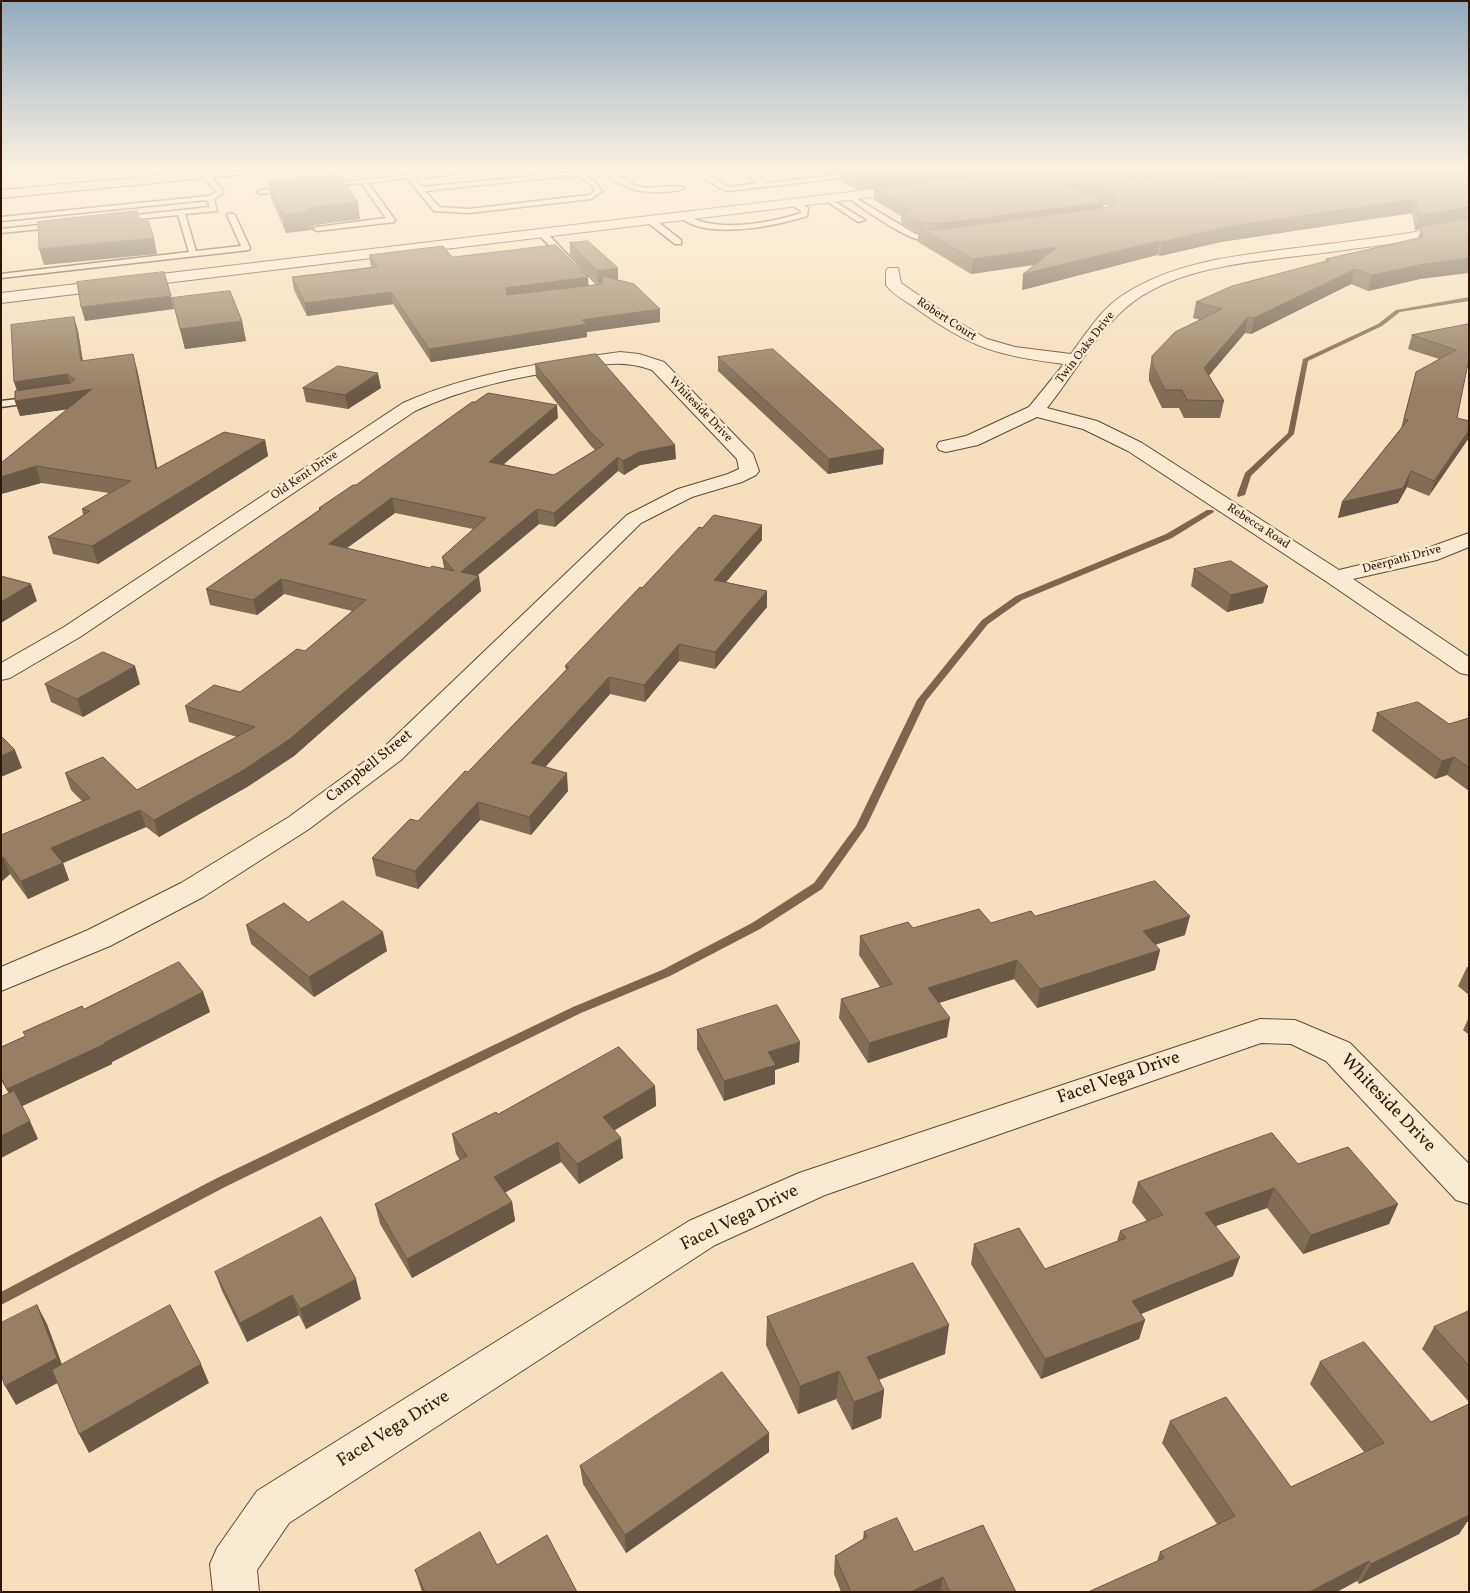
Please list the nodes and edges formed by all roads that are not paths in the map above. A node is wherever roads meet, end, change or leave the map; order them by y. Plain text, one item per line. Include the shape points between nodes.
1 (190, 243) edge
2 (244, 243) edge
3 (456, 243) edge
4 (552, 243) edge
5 (1365, 243) edge
6 (193, 254) junction
7 (893, 271) dead end
8 (1, 276) edge
9 (579, 295) edge
10 (1, 298) edge
11 (639, 359) joint
12 (1075, 360) junction
13 (46, 398) edge
14 (1, 404) edge
15 (1035, 411) junction
16 (946, 446) dead end
17 (749, 471) joint
18 (1469, 539) edge
19 (1335, 577) junction
20 (1469, 668) edge
21 (1, 672) edge
22 (1, 980) edge
23 (1295, 1032) joint
24 (1469, 1189) edge
25 (235, 1578) edge

1 - 6 lane
2 - 6 lane via 246,248
3 - 10 street
4 - 9 lane via 598,293
5 - 12 street, Twin Oaks Drive via 1215,264 1168,277 1127,298 1100,326
6 - 8 lane
7 - 12 street, Robert Court via 894,285 982,343
11 - 17 street, Whiteside Drive via 658,366 746,458
11 - 21 street, Old Kent Drive via 620,357 497,376 436,393 400,412 72,632
12 - 15 street, Twin Oaks Drive
13 - 14 lane
15 - 16 street, Twin Oaks Drive via 971,441
15 - 19 street, Rebecca Road via 1090,425 1135,447
17 - 22 street, Campbell Street via 685,493 634,519 392,754 299,823 192,890 99,938
18 - 19 street, Deerpath Drive via 1430,554
19 - 20 street, Rebecca Road
23 - 24 street, Whiteside Drive via 1338,1052
23 - 25 street, Facel Vega Drive via 1260,1031 812,1184 702,1234 273,1507

